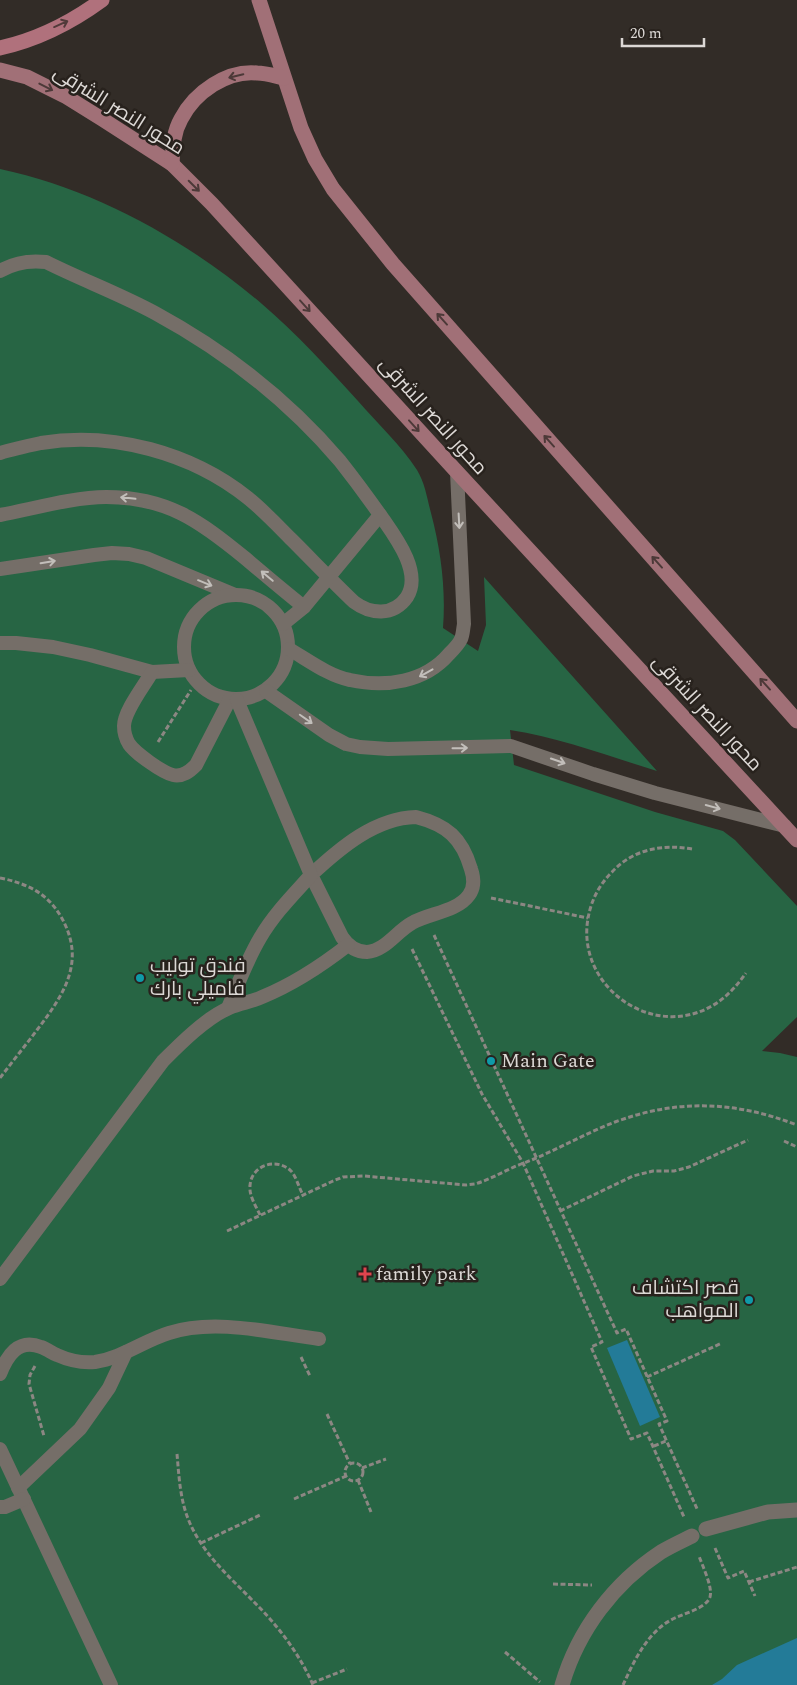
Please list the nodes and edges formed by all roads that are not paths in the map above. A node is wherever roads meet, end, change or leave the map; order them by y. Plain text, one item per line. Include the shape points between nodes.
1 (102, 0) edge
2 (259, 0) edge
3 (0, 48) edge
4 (0, 70) edge
5 (284, 78) junction
6 (172, 164) junction
7 (0, 271) edge
8 (0, 453) edge
9 (457, 472) junction
10 (0, 515) edge
11 (380, 515) junction
12 (0, 570) edge
13 (329, 577) junction
14 (234, 595) junction
15 (304, 607) junction
16 (283, 624) junction
17 (0, 644) edge
18 (289, 649) junction
19 (152, 672) junction
20 (193, 676) junction
21 (266, 691) junction
22 (234, 700) junction
23 (797, 721) edge
24 (786, 826) junction
25 (797, 840) edge
26 (311, 875) junction
27 (348, 945) junction
28 (228, 1008) junction
29 (0, 1279) edge
30 (319, 1340) dead end
31 (126, 1352) junction
32 (0, 1374) edge
33 (0, 1449) edge
34 (21, 1494) junction
35 (0, 1507) edge
36 (797, 1510) edge
37 (706, 1529) road end
38 (692, 1536) road end
39 (112, 1685) edge
40 (562, 1685) edge

3 -> 1 highway via 16,45 79,17
2 - 5 main road
4 -> 6 main road, محور النصر الشرقى via 27,77 65,96
5 -> 6 main road via 256,72 233,76 212,85 194,100 181,119 173,141
23 -> 5 main road via 360,225 315,159
6 -> 9 main road, محور النصر الشرقى
7 - 11 lane via 21,261 46,262 154,312 211,346 278,398 310,428 339,460
8 - 13 lane via 41,443 86,440 126,444 185,461 248,498
9 -> 18 lane via 464,624 461,640 441,664 421,676 404,681 350,680
9 - 24 main road, محور النصر الشرقى
15 -> 10 lane via 211,530 178,511 149,501 104,497 81,499
11 - 13 lane
11 - 13 lane via 409,563 411,587 406,598 387,611 363,609
12 -> 14 lane via 94,554 129,554
13 - 15 lane
14 - 16 lane via 249,596 263,602 275,611
14 - 20 lane via 220,597 207,604 188,627 185,656
15 - 16 lane
16 - 18 lane
17 - 19 lane via 53,647
18 - 21 lane via 286,665
19 - 20 lane
19 - 22 lane via 126,715 125,735 130,745 166,773 183,775 191,771
20 - 22 lane via 211,693
21 - 22 lane
21 -> 24 lane via 329,735 353,746 380,749 511,746 655,793
22 - 26 lane
24 - 25 main road, محور النصر الشرقى
26 - 27 lane
26 - 27 lane via 368,832 403,818 416,817 442,826 462,845 474,884 465,901 413,922 377,950 367,952
26 - 28 lane via 261,936
27 - 28 lane via 292,984
28 - 29 lane via 205,1023 163,1061
30 - 31 lane via 207,1326 168,1333
31 - 32 lane via 92,1362 74,1360 32,1344 23,1345 8,1355
31 - 34 lane via 95,1409
33 - 34 lane
34 - 35 lane via 5,1507
34 - 39 lane
36 - 37 street via 768,1512
38 - 40 street via 640,1567 603,1605 575,1649

